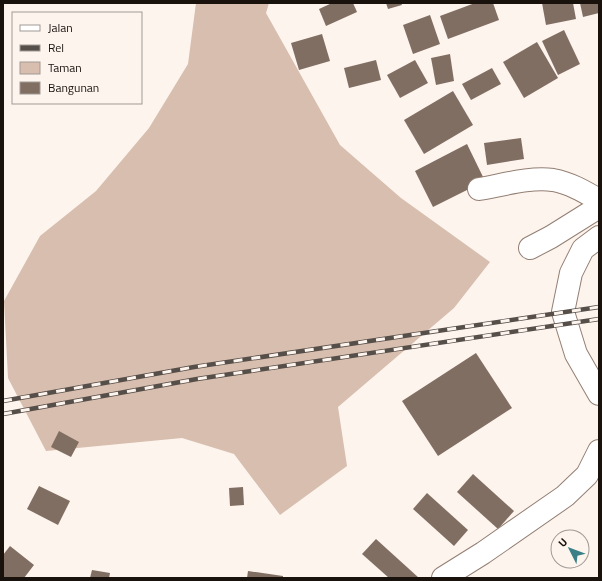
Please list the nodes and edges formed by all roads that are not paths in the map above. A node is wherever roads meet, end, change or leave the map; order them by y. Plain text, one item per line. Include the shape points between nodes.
1 (479, 189) dead end
2 (599, 200) edge
3 (599, 207) edge
4 (599, 237) edge
5 (530, 248) dead end
6 (599, 394) edge
7 (599, 451) edge
8 (443, 578) edge

1 - 2 street via 533,179 554,180 577,187
3 - 5 street
4 - 6 street via 583,249 571,273 563,312 576,354
7 - 8 street via 587,475 565,496

